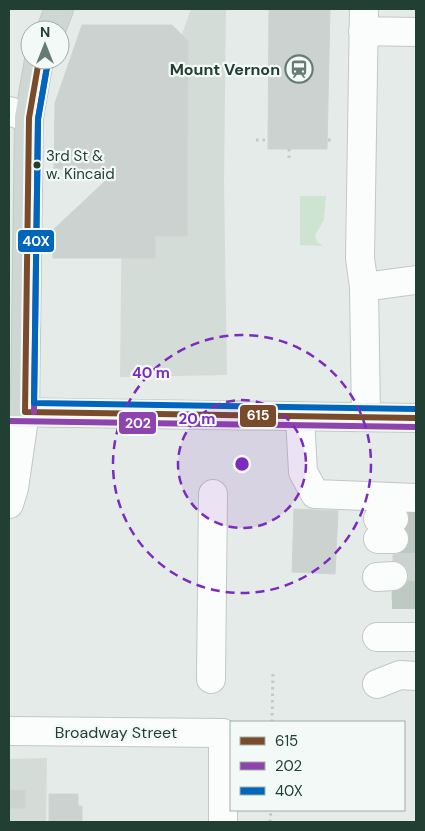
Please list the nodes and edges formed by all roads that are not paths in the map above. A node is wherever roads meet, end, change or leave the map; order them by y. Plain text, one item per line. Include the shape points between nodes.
1 (364, 20) edge
2 (416, 32) edge
3 (35, 70) edge
4 (19, 114) edge
5 (416, 280) edge
6 (364, 286) junction
7 (17, 412) edge
8 (300, 417) junction
9 (366, 417) junction
10 (416, 418) edge
11 (213, 494) dead end
12 (416, 498) tunnel mouth
13 (9, 504) edge
14 (376, 637) dead end
15 (416, 637) edge
16 (416, 676) edge
17 (211, 679) dead end
18 (377, 684) dead end
19 (9, 731) edge
20 (222, 822) edge

1 - 2 street
1 - 6 street via 360,258
3 - 4 main road
4 - 7 main road
5 - 6 street
6 - 9 street
7 - 8 main road
7 - 13 street via 14,488
8 - 9 main road
8 - 12 street via 303,472 316,494
9 - 10 main road
11 - 17 street
14 - 15 street
16 - 18 street via 400,675
19 - 20 street, Broadway Street via 223,733

